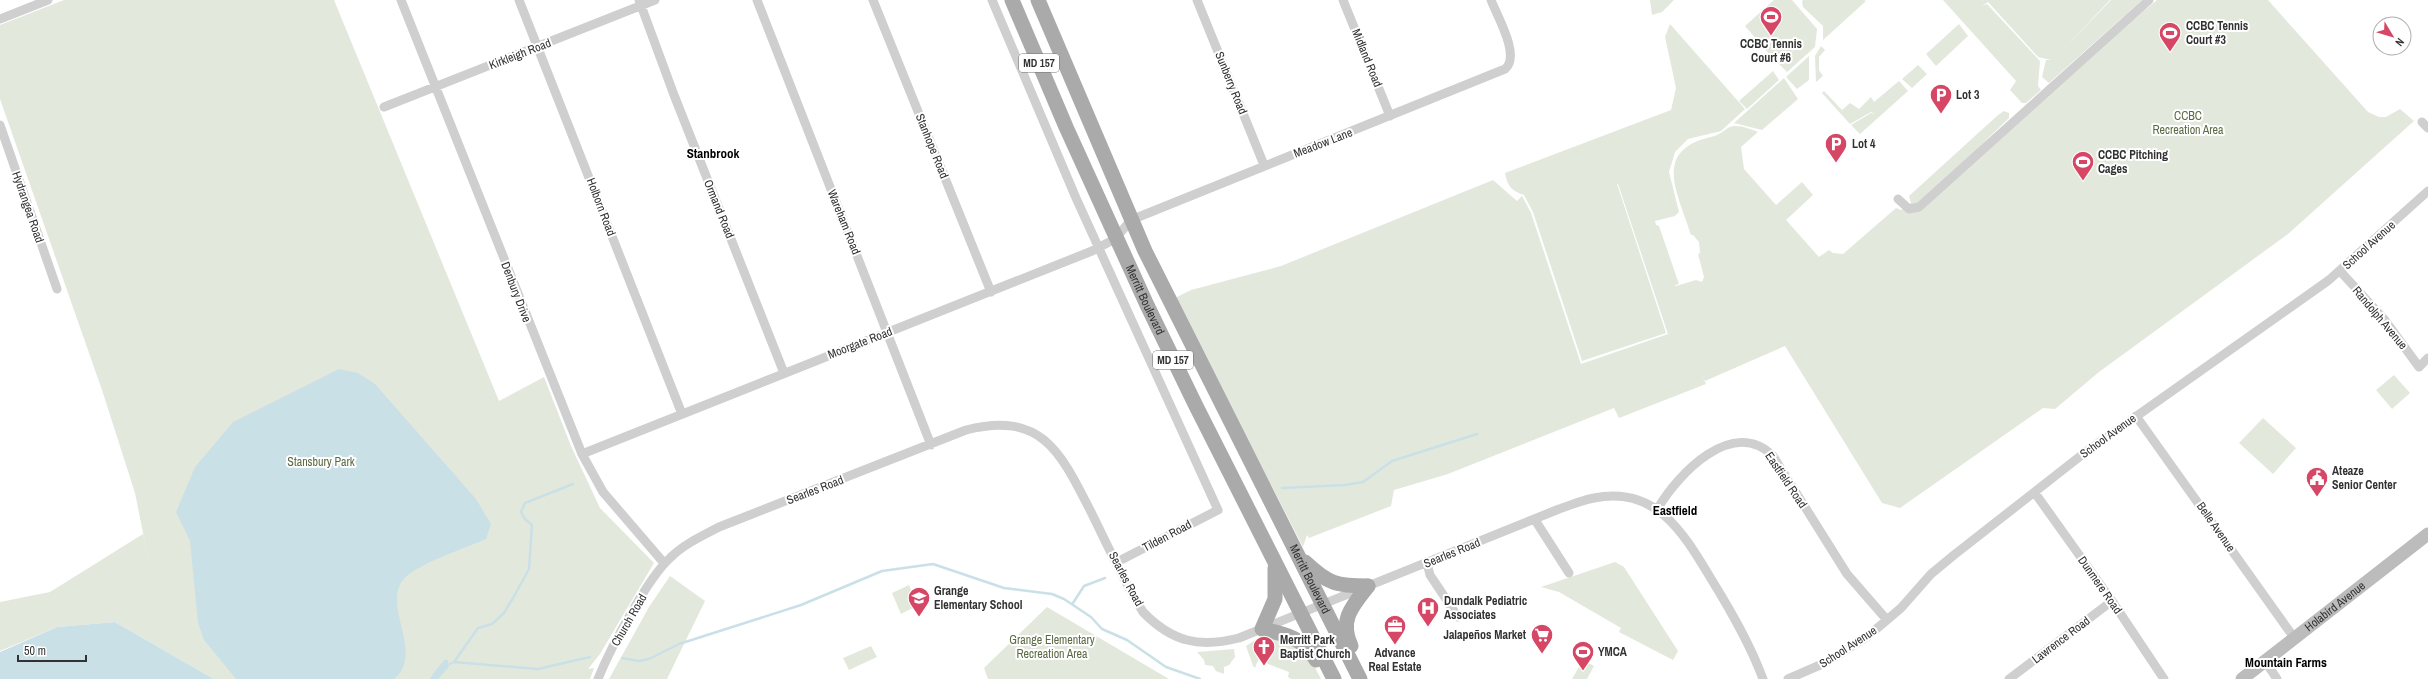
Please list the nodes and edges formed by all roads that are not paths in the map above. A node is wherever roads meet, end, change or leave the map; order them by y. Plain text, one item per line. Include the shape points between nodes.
1 (48, 0) edge
2 (401, 0) edge
3 (519, 0) edge
4 (656, 0) edge
5 (757, 0) edge
6 (873, 0) edge
7 (992, 0) edge
8 (1012, 0) edge
9 (1038, 0) edge
10 (1197, 0) edge
11 (1344, 0) edge
12 (1490, 0) edge
13 (2149, 0) edge
14 (640, 3) edge
15 (0, 19) edge
16 (538, 47) junction
17 (436, 86) junction
18 (384, 107) dead end
19 (1390, 116) junction
20 (0, 125) edge
21 (1264, 166) junction
22 (2428, 190) edge
23 (1898, 199) dead end
24 (1131, 220) junction
25 (1115, 239) junction
26 (1099, 249) junction
27 (2340, 271) junction
28 (57, 289) dead end
29 (991, 292) junction
30 (888, 332) junction
31 (2428, 358) edge
32 (784, 373) junction
33 (682, 414) junction
34 (2136, 416) junction
35 (932, 445) junction
36 (582, 454) junction
37 (2035, 493) junction
38 (1658, 508) junction
39 (1218, 510) joint
40 (1535, 520) junction
41 (2428, 534) edge
42 (1296, 553) junction
43 (1117, 562) junction
44 (1275, 562) junction
45 (664, 563) junction
46 (1427, 563) junction
47 (1569, 573) dead end
48 (1368, 586) junction
49 (2112, 601) junction
50 (1323, 605) junction
51 (1301, 614) junction
52 (1458, 617) dead end
53 (1887, 620) junction
54 (1262, 629) junction
55 (2295, 639) junction
56 (2265, 661) junction
57 (598, 679) edge
58 (1325, 679) edge
59 (1334, 679) edge
60 (1360, 679) edge
61 (1367, 679) edge
62 (1763, 679) edge
63 (1788, 679) edge
64 (2009, 679) edge
65 (2164, 679) edge
66 (2242, 679) edge
67 (2277, 679) edge

1 - 15 street
2 - 17 street, Denbury Drive
3 - 16 street, Holborn Road
4 - 14 street, Kirkleigh Road
5 - 30 street, Wareham Road
6 - 29 street, Stanhope Road
7 - 26 street, Merritt Boulevard
8 - 25 main road, Merritt Boulevard / MD 157
9 - 24 main road, Merritt Boulevard / MD 157
10 - 21 street, Sunberry Road
11 - 19 street, Midland Road
12 - 19 street, Meadow Lane via 1510,48 1509,66
13 - 23 street via 1919,206 1909,209
14 - 16 street, Kirkleigh Road
14 - 32 street, Ormand Road
16 - 17 street, Kirkleigh Road
16 - 33 street, Holborn Road
17 - 18 street, Kirkleigh Road
17 - 36 street, Denbury Drive
19 - 21 street, Meadow Lane
20 - 28 street, Hydrangea Road
21 - 24 street, Meadow Lane
22 - 27 street, School Avenue
24 - 25 street, Moorgate Road
24 - 42 main road, Merritt Boulevard / MD 157 via 1210,385
25 - 26 street, Moorgate Road
25 - 44 main road, Merritt Boulevard / MD 157 via 1194,404
26 - 29 street, Moorgate Road
26 - 39 street, Merritt Boulevard
27 - 31 street, Randolph Avenue via 2384,319 2419,367
27 - 34 street, School Avenue
29 - 30 street, Moorgate Road
30 - 32 street, Moorgate Road
30 - 35 street, Wareham Road
32 - 33 street, Moorgate Road
33 - 36 street, Moorgate Road
34 - 37 street, School Avenue via 2071,463
34 - 55 street, Belle Avenue
35 - 43 street, Searles Road via 966,430 998,424 1028,430 1041,438 1063,458
35 - 45 street, Searles Road via 719,527 684,546
36 - 45 street, Denbury Drive via 602,492
37 - 49 street, Dunmere Road
37 - 53 street, School Avenue via 1938,569
38 - 40 street, Searles Road via 1630,498 1602,497 1581,502
38 - 53 street, Eastfield Road via 1680,477 1710,453 1737,443 1757,444 1773,456 1847,574
38 - 62 street, Searles Road via 1674,523 1694,551 1743,632
39 - 43 street, Tilden Road
40 - 46 street, Searles Road
40 - 47 street
41 - 55 main road, Holabird Avenue
42 - 48 main road via 1324,579 1338,585
42 - 50 main road, Merritt Boulevard / MD 157
43 - 54 street, Searles Road via 1143,612 1164,631 1198,643 1212,643 1239,638
44 - 51 main road, Merritt Boulevard / MD 157
44 - 54 main road via 1275,599
45 - 57 street, Church Road via 647,587 610,652
46 - 48 street, Searles Road
46 - 52 street via 1430,574
48 - 50 street, Searles Road
48 - 61 main road via 1352,607 1346,626 1348,637
49 - 64 street, Lawrence Road
49 - 65 street, Dunmere Road
50 - 51 street, Searles Road
50 - 60 main road, Merritt Boulevard / MD 157
51 - 54 street, Searles Road
51 - 59 main road, Merritt Boulevard / MD 157
53 - 63 street, School Avenue via 1841,654 1813,670
54 - 58 main road via 1284,633 1308,647
55 - 56 main road, Holabird Avenue
56 - 66 main road, Holabird Avenue
56 - 67 street

